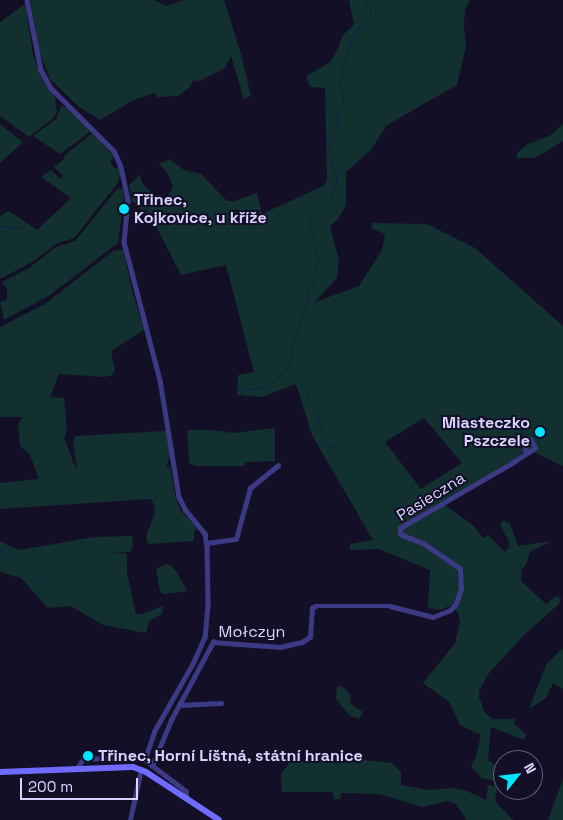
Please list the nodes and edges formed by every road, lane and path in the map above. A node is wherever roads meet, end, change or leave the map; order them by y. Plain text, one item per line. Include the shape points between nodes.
1 (26, 0) edge
2 (526, 452) dead end
3 (278, 465) dead end
4 (207, 543) junction
5 (390, 606) joint
6 (221, 703) dead end
7 (179, 705) junction
8 (119, 758) junction
9 (145, 760) junction
10 (119, 766) junction
11 (152, 766) junction
12 (77, 768) junction
13 (141, 769) junction
14 (0, 772) edge
15 (187, 799) junction
16 (130, 820) edge
17 (219, 820) edge

1 - 4 street via 41,70 51,88 114,151 122,167 128,200 124,242 160,380 179,497 205,534
2 - 5 street, Pasieczna via 490,477 400,528 403,536 424,544 460,569 461,588 454,607 446,614 433,617
3 - 4 street via 250,488 236,539
4 - 9 street via 205,637 155,731
5 - 7 street, Mołczyn via 314,606 310,636 288,646 213,642
6 - 7 street
7 - 11 street, Mołczyn
8 - 9 street
8 - 10 street
8 - 12 street via 83,759
9 - 11 street
10 - 12 street
10 - 13 street
11 - 15 street via 186,791
12 - 14 street
13 - 15 street
13 - 16 street
15 - 17 street

